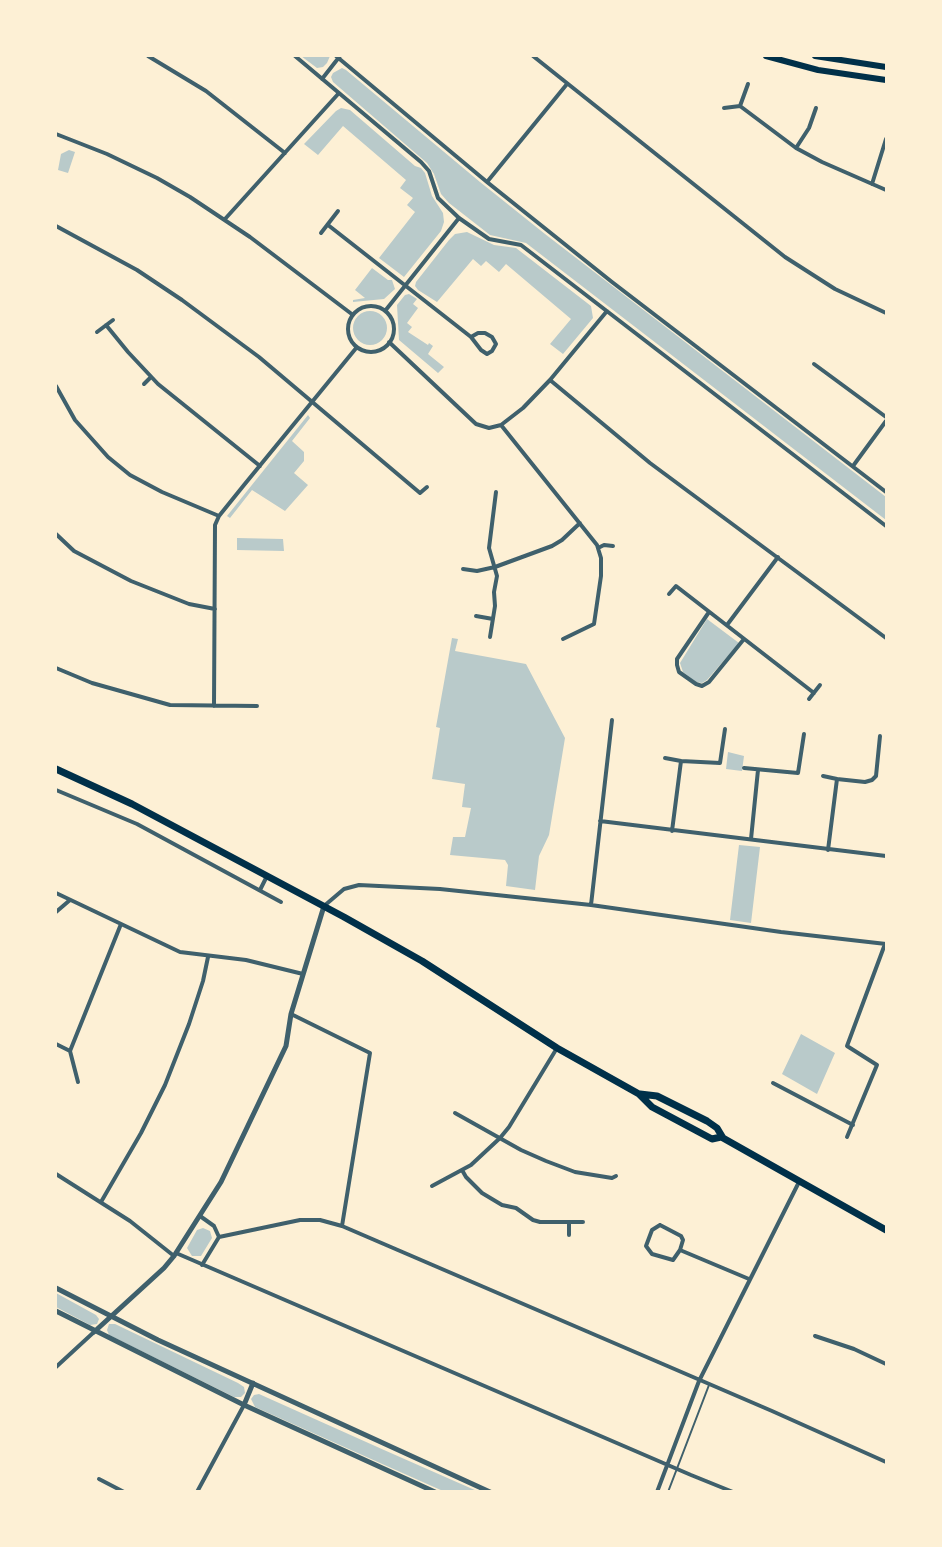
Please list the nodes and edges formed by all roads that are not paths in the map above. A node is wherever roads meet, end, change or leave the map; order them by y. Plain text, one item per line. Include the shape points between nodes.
1 (148, 56) edge
2 (295, 56) edge
3 (338, 56) edge
4 (533, 56) edge
5 (766, 56) edge
6 (815, 56) edge
7 (886, 67) edge
8 (322, 79) junction
9 (886, 80) edge
10 (567, 84) junction
11 (748, 84) dead end
12 (339, 93) junction
13 (740, 106) junction
14 (724, 108) dead end
15 (816, 108) dead end
16 (804, 121) dead end
17 (810, 124) junction
18 (56, 135) edge
19 (886, 139) edge
20 (796, 148) junction
21 (285, 153) junction
22 (487, 182) junction
23 (872, 184) junction
24 (886, 190) edge
25 (338, 212) dead end
26 (459, 218) junction
27 (225, 219) junction
28 (328, 225) junction
29 (56, 226) edge
30 (321, 233) dead end
31 (405, 286) junction
32 (385, 311) junction
33 (607, 311) junction
34 (886, 313) edge
35 (353, 315) junction
36 (113, 320) dead end
37 (106, 325) junction
38 (97, 332) dead end
39 (471, 337) junction
40 (389, 342) junction
41 (357, 347) junction
42 (814, 364) dead end
43 (151, 377) junction
44 (550, 380) junction
45 (144, 384) dead end
46 (56, 386) edge
47 (312, 401) junction
48 (886, 419) edge
49 (501, 425) junction
50 (260, 466) junction
51 (853, 466) junction
52 (427, 487) dead end
53 (496, 492) dead end
54 (886, 492) edge
55 (219, 516) junction
56 (580, 523) junction
57 (886, 526) edge
58 (56, 534) edge
59 (613, 546) dead end
60 (598, 548) junction
61 (778, 557) junction
62 (495, 567) junction
63 (463, 569) dead end
64 (680, 581) dead end
65 (676, 586) junction
66 (669, 594) dead end
67 (215, 609) junction
68 (709, 612) junction
69 (476, 616) dead end
70 (493, 619) junction
71 (727, 625) junction
72 (489, 637) dead end
73 (886, 638) edge
74 (563, 639) dead end
75 (744, 639) junction
76 (56, 668) edge
77 (820, 685) dead end
78 (814, 693) junction
79 (809, 699) dead end
80 (214, 706) junction
81 (257, 706) dead end
82 (612, 720) dead end
83 (725, 729) dead end
84 (804, 734) dead end
85 (880, 736) dead end
86 (665, 758) dead end
87 (681, 761) junction
88 (744, 768) dead end
89 (56, 769) edge
90 (758, 771) junction
91 (823, 776) dead end
92 (837, 779) junction
93 (56, 790) edge
94 (600, 821) junction
95 (672, 831) junction
96 (751, 839) junction
97 (828, 850) junction
98 (886, 856) edge
99 (267, 876) junction
100 (260, 890) junction
101 (56, 893) edge
102 (70, 900) junction
103 (281, 902) dead end
104 (591, 905) junction
105 (324, 906) junction
106 (56, 912) edge
107 (121, 924) junction
108 (886, 944) edge
109 (208, 957) junction
110 (304, 974) junction
111 (291, 1014) junction
112 (56, 1044) edge
113 (557, 1048) junction
114 (70, 1051) junction
115 (78, 1082) dead end
116 (773, 1083) dead end
117 (639, 1094) junction
118 (455, 1113) dead end
119 (853, 1125) junction
120 (721, 1137) junction
121 (846, 1137) dead end
122 (500, 1138) junction
123 (462, 1170) junction
124 (56, 1174) edge
125 (616, 1176) dead end
126 (799, 1181) junction
127 (432, 1186) dead end
128 (101, 1202) junction
129 (200, 1216) junction
130 (583, 1222) dead end
131 (570, 1223) junction
132 (342, 1226) junction
133 (886, 1230) edge
134 (569, 1235) dead end
135 (219, 1237) junction
136 (680, 1250) junction
137 (175, 1255) junction
138 (202, 1265) junction
139 (748, 1279) junction
140 (56, 1288) edge
141 (56, 1311) edge
142 (110, 1317) junction
143 (94, 1332) junction
144 (815, 1336) dead end
145 (886, 1364) edge
146 (56, 1367) edge
147 (699, 1381) junction
148 (253, 1383) junction
149 (709, 1385) junction
150 (244, 1405) junction
151 (886, 1462) edge
152 (667, 1465) junction
153 (677, 1469) junction
154 (99, 1479) dead end
155 (124, 1491) edge
156 (197, 1491) edge
157 (435, 1491) edge
158 (490, 1491) edge
159 (657, 1491) edge
160 (668, 1491) edge
161 (733, 1491) edge

1 - 21 street via 206,91
2 - 8 street
3 - 8 street
3 - 22 street
4 - 10 street
5 - 9 main road via 818,70
6 - 7 main road
8 - 12 street
10 - 22 street
10 - 34 street via 785,257 835,289
11 - 13 street
12 - 21 street
12 - 26 street via 421,162 429,171 438,198
13 - 14 street
13 - 20 street
15 - 17 street
16 - 17 street
17 - 20 street
18 - 27 street via 157,178
19 - 23 street
20 - 23 street
21 - 27 street
22 - 51 street
23 - 24 street
25 - 28 street
26 - 31 street
26 - 33 street via 489,239 521,245
27 - 35 street
28 - 30 street
28 - 31 street
29 - 47 street via 137,270 182,300
31 - 32 street
31 - 39 street
32 - 35 street via 372,306
32 - 40 street via 393,323
33 - 44 street
33 - 57 street
35 - 41 street via 348,328
36 - 37 street
37 - 38 street
37 - 43 street
39 - 39 street via 485,333 496,344 487,354
40 - 41 street via 378,351
40 - 49 street via 476,424 489,428
41 - 47 street
42 - 48 street
43 - 45 street
43 - 50 street
44 - 49 street
44 - 61 street via 650,463
46 - 55 street via 75,420 126,472
47 - 50 street
47 - 52 street via 420,493
48 - 51 street
49 - 56 street
50 - 55 street
51 - 54 street
53 - 62 street via 489,548
55 - 67 street via 215,525
56 - 60 street
56 - 62 street via 552,546
58 - 67 street via 74,551 131,581 189,604
59 - 60 street
60 - 74 street via 601,576 594,624
61 - 71 street
61 - 73 street
62 - 63 street
62 - 70 street
64 - 65 street
65 - 66 street
65 - 68 street
67 - 80 street
68 - 71 street
68 - 75 street via 677,659 680,672 687,678 702,686 709,682
69 - 70 street
70 - 72 street
71 - 75 street
75 - 78 street
76 - 80 street via 92,683 171,705
77 - 78 street
78 - 79 street
80 - 81 street
82 - 94 street
83 - 87 street via 720,764
84 - 90 street via 798,773
85 - 92 street via 876,776 865,782
86 - 87 street
87 - 95 street
88 - 90 street
89 - 99 highway via 132,804
90 - 96 street
91 - 92 street
92 - 97 street
93 - 100 street via 137,824
94 - 95 street
94 - 104 street
95 - 96 street
96 - 97 street
97 - 98 street
99 - 100 street
99 - 105 highway
100 - 103 street
101 - 102 street
102 - 106 street
102 - 107 street
104 - 105 street via 440,889 358,885 344,889
104 - 108 street
105 - 110 street
105 - 113 highway via 422,961
107 - 109 street via 180,952
107 - 114 street
108 - 119 street via 847,1046 876,1065
109 - 110 street via 246,960
109 - 128 street via 189,1024 165,1084
110 - 111 street
111 - 129 street via 286,1046 221,1182
111 - 132 street via 370,1053
112 - 114 street
113 - 117 highway
113 - 122 street
114 - 115 street
116 - 119 street
117 - 120 highway via 652,1107 712,1139
117 - 120 highway via 657,1096 707,1121
118 - 122 street
119 - 121 street
120 - 126 highway
122 - 123 street
122 - 125 street via 575,1172
123 - 127 street
123 - 131 street via 482,1193 516,1208 533,1221
124 - 128 street
126 - 133 highway
126 - 139 street
128 - 137 street
129 - 135 street via 214,1226
129 - 137 street
130 - 131 street
131 - 134 street
132 - 135 street via 300,1220
132 - 147 street
135 - 138 street
136 - 136 street via 673,1260 652,1254 646,1246 652,1230 660,1225 678,1233 683,1240
136 - 139 street
137 - 138 street
137 - 142 street
138 - 152 street
139 - 147 street
140 - 142 street
141 - 143 street
142 - 143 street
142 - 148 street
143 - 146 street
143 - 150 street
144 - 145 street
147 - 149 street
147 - 152 street
148 - 150 street
148 - 158 street
149 - 151 street
149 - 153 lane
150 - 156 street
150 - 157 street
152 - 153 street
152 - 159 street
153 - 160 lane
153 - 161 street
154 - 155 street

